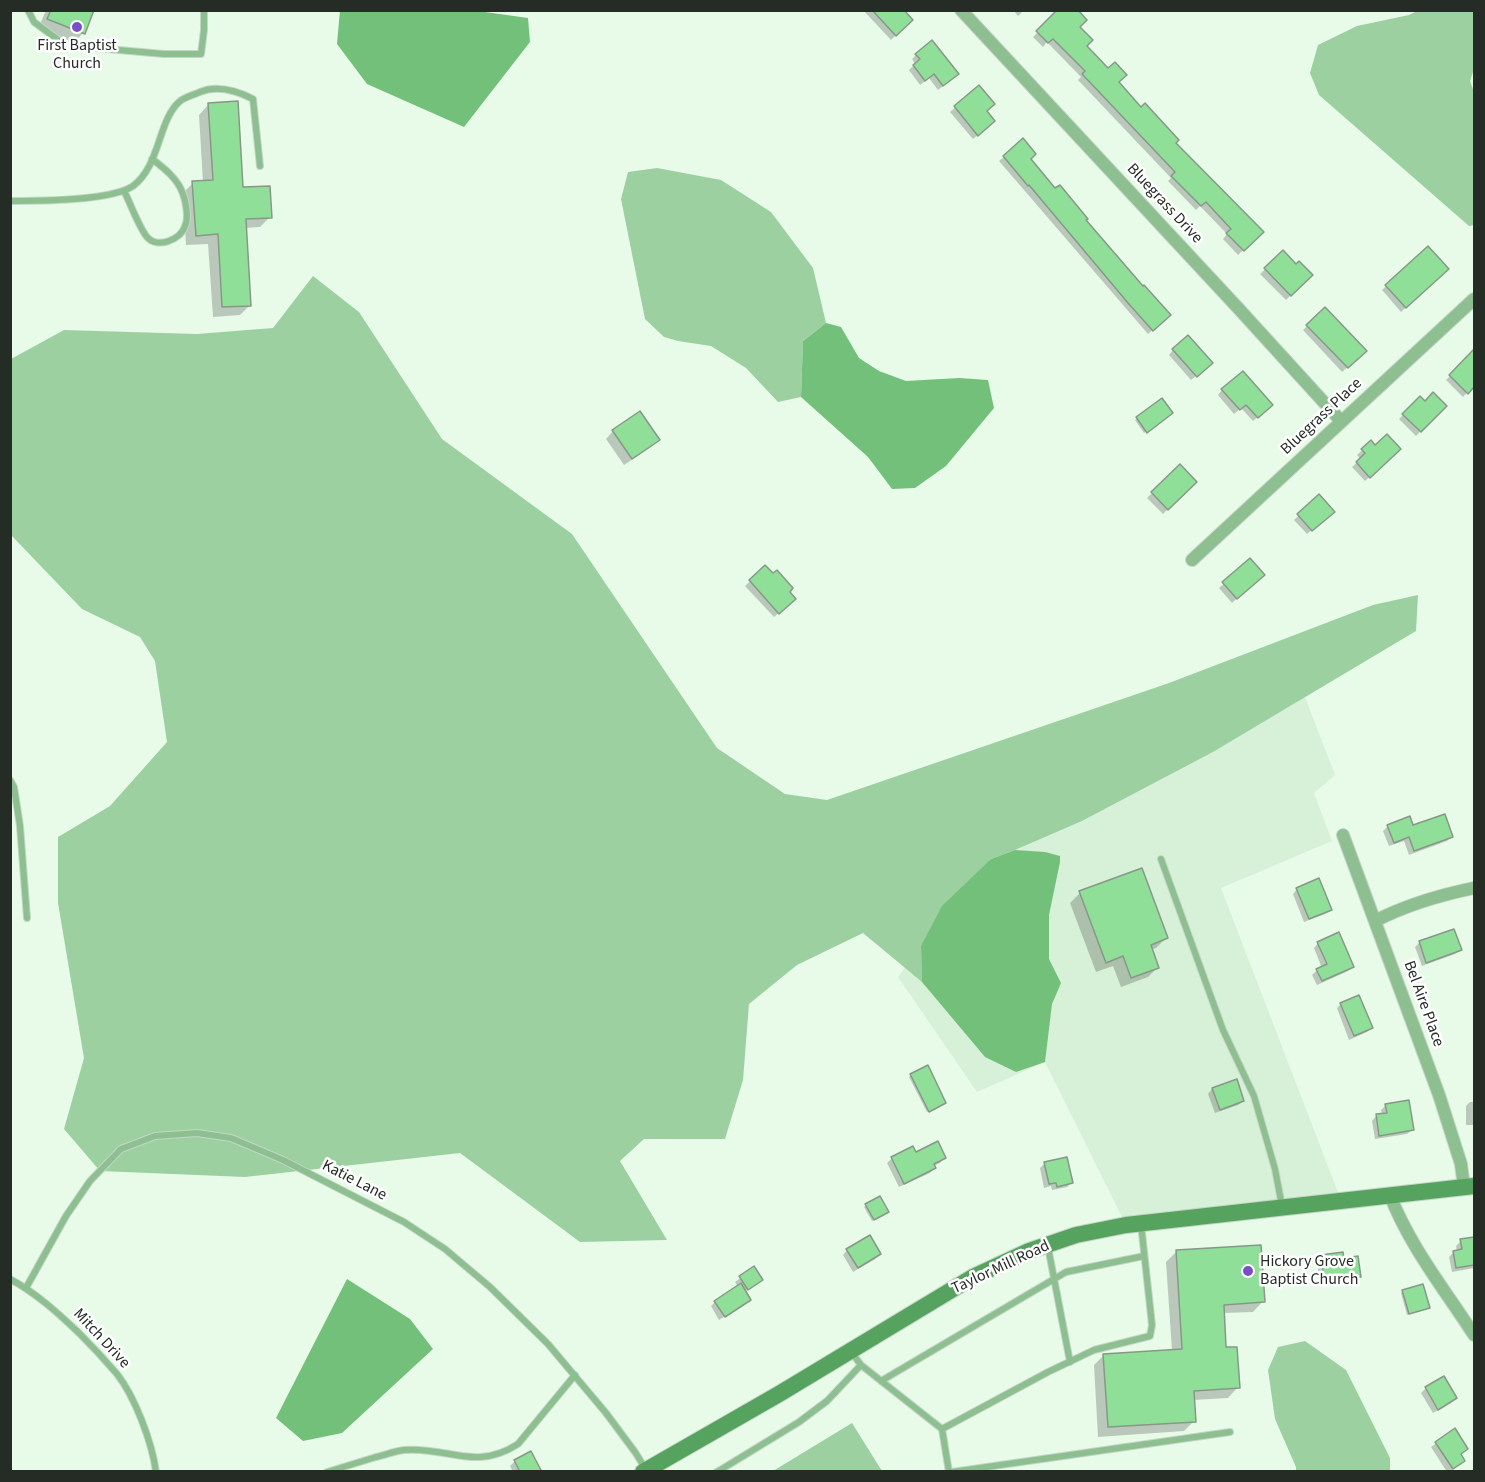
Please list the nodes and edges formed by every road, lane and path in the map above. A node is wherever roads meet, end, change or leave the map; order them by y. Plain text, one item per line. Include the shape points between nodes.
1 (28, 10) edge
2 (204, 10) edge
3 (961, 10) edge
4 (57, 39) dead end
5 (73, 46) dead end
6 (153, 159) junction
7 (260, 165) dead end
8 (124, 191) junction
9 (10, 201) edge
10 (1474, 299) edge
11 (1341, 421) junction
12 (1192, 560) dead end
13 (10, 780) edge
14 (1343, 835) dead end
15 (1161, 860) dead end
16 (1474, 888) edge
17 (27, 918) dead end
18 (1375, 921) junction
19 (1469, 1186) edge
20 (1390, 1195) junction
21 (1282, 1207) junction
22 (1141, 1223) junction
23 (1048, 1244) junction
24 (1144, 1256) junction
25 (10, 1279) edge
26 (1054, 1279) junction
27 (26, 1288) junction
28 (1474, 1335) edge
29 (850, 1351) junction
30 (1070, 1362) junction
31 (861, 1365) junction
32 (576, 1376) junction
33 (881, 1381) junction
34 (942, 1429) junction
35 (1230, 1432) dead end
36 (645, 1471) edge
37 (156, 1472) edge
38 (327, 1472) edge
39 (717, 1472) edge
40 (950, 1472) edge

1 - 4 lane via 34,22
2 - 5 lane via 201,54
3 - 11 street, Bluegrass Drive
6 - 7 lane via 170,115 180,101 204,90 220,89 253,99
6 - 8 lane via 142,177
6 - 8 lane via 183,193 186,226 179,236 156,243 147,238
8 - 9 lane
10 - 11 street, Bluegrass Place
11 - 12 street, Bluegrass Place
13 - 17 lane via 20,826
14 - 18 street, Bel Aire Place
15 - 21 lane via 1223,1030 1254,1096
16 - 18 street
18 - 19 street, Bel Aire Place
19 - 20 main road, Taylor Mill Road
20 - 21 main road, Taylor Mill Road
20 - 28 street via 1414,1243
21 - 22 main road, Taylor Mill Road
22 - 23 main road, Taylor Mill Road via 1076,1234
22 - 24 lane
23 - 26 lane
23 - 29 main road, Taylor Mill Road via 973,1277
24 - 26 lane via 1066,1272
24 - 30 lane via 1150,1335 1094,1350
25 - 27 lane, Mitch Drive
26 - 30 lane
26 - 33 lane
27 - 32 lane, Katie Lane via 66,1216 90,1181 121,1149 155,1136 197,1133 231,1138 404,1222 445,1249 540,1335
27 - 37 lane, Mitch Drive via 59,1314 118,1376 133,1400
29 - 31 lane
29 - 36 main road, Taylor Mill Road
30 - 34 lane
31 - 33 lane
31 - 39 lane via 827,1401 799,1422
32 - 36 lane, Katie Lane via 635,1452
32 - 38 lane via 518,1444 506,1451 488,1457 462,1457 403,1450
33 - 34 lane
34 - 40 lane
35 - 40 lane

